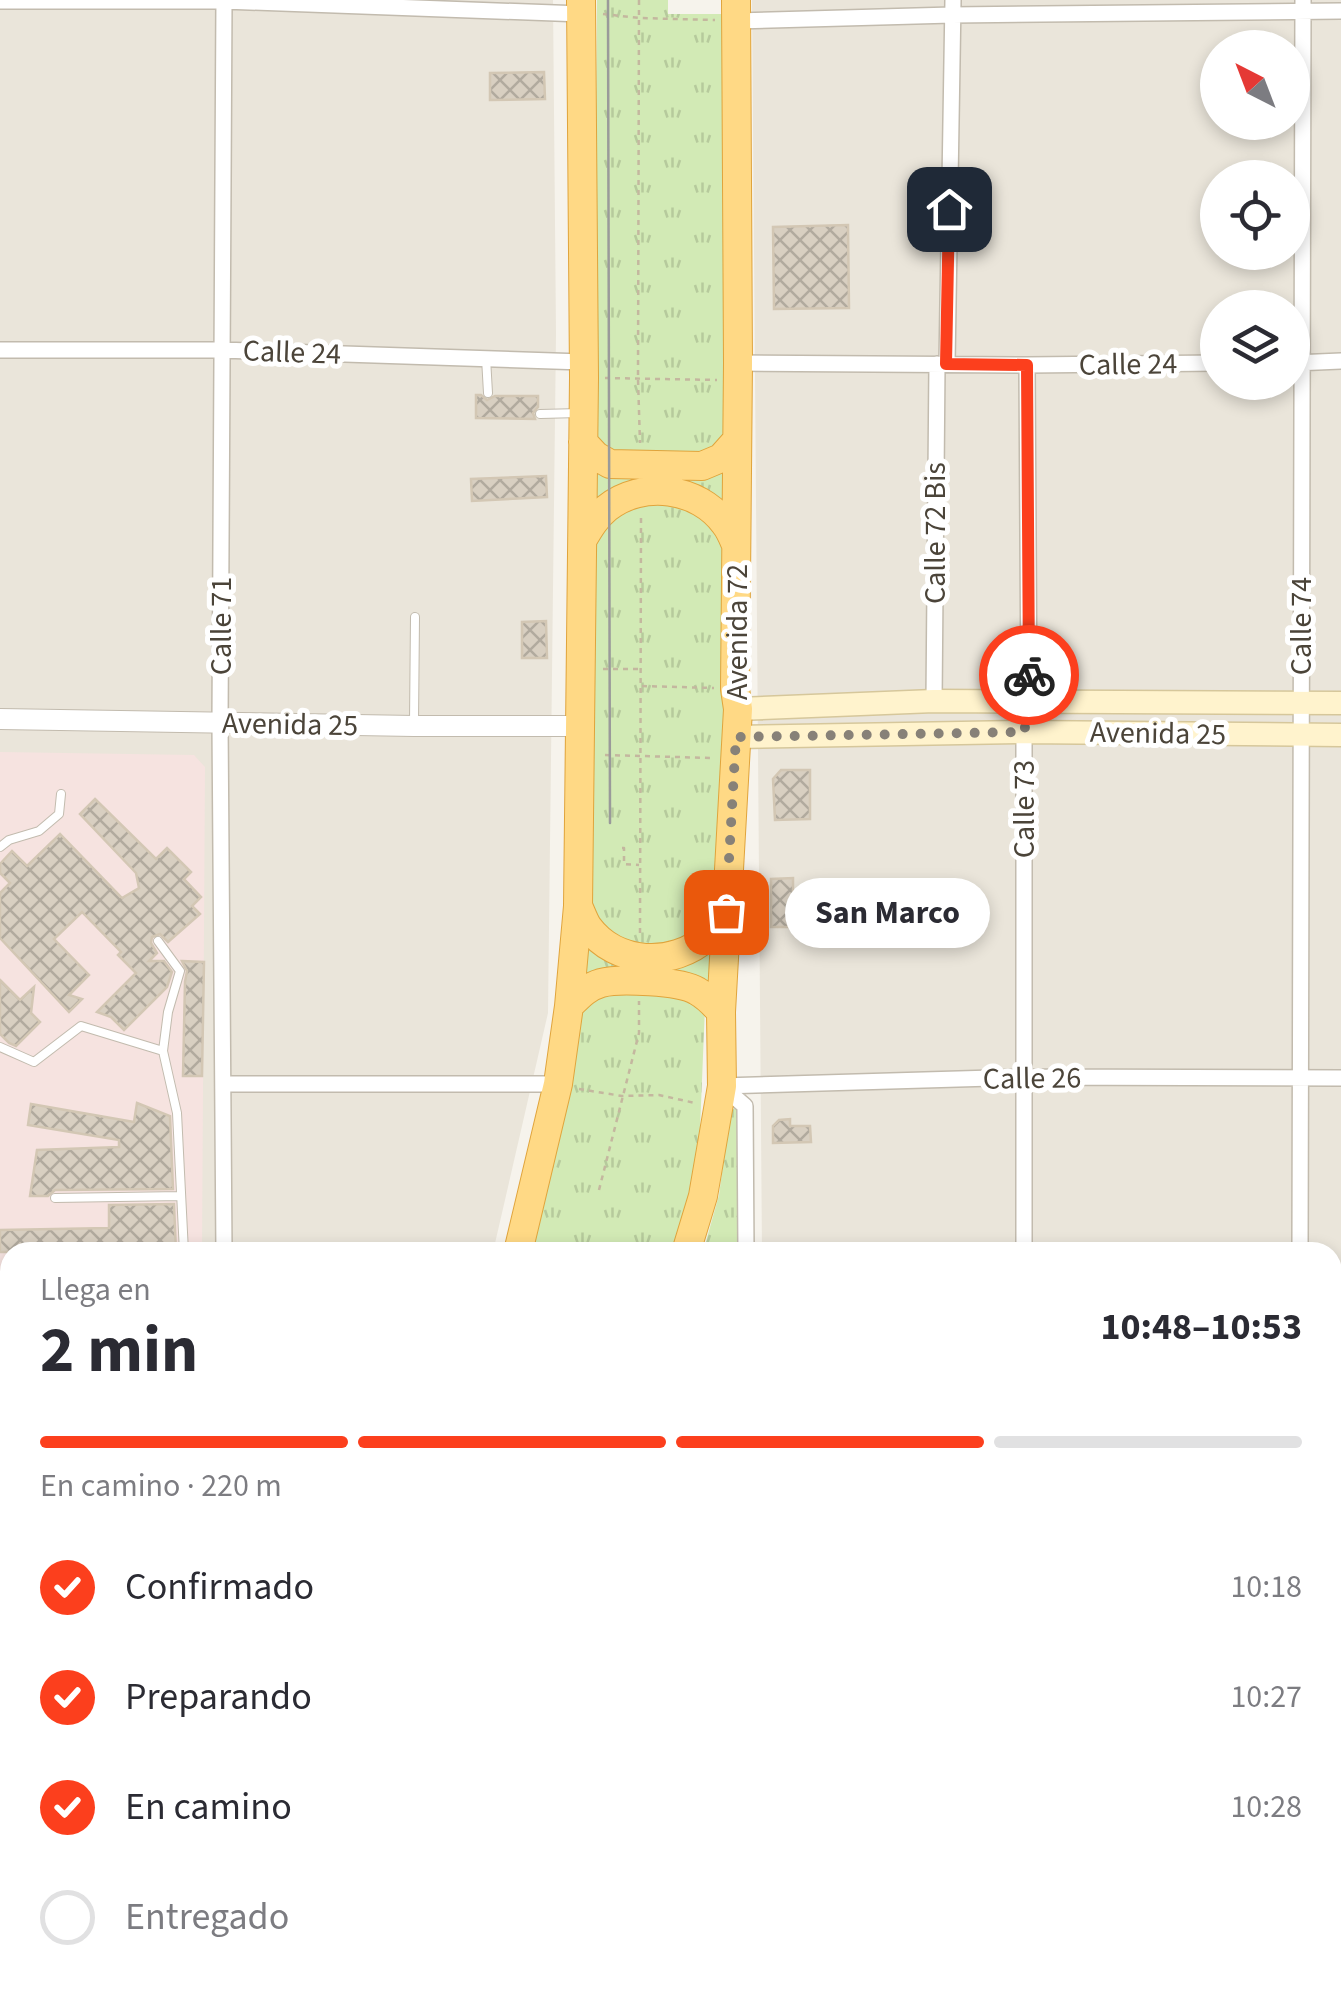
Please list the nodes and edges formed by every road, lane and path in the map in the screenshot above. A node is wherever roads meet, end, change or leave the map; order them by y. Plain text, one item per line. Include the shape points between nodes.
1 (224, 0) edge
2 (639, 0) edge
3 (0, 2) edge
4 (486, 5) edge
5 (1303, 6) edge
6 (582, 7) edge
7 (952, 8) edge
8 (736, 10) edge
9 (1341, 11) edge
10 (638, 18) junction
11 (1298, 290) edge
12 (0, 350) edge
13 (222, 350) junction
14 (486, 358) junction
15 (1341, 361) edge
16 (1310, 362) edge
17 (1200, 363) edge
18 (942, 364) junction
19 (1027, 365) junction
20 (584, 370) junction
21 (738, 372) junction
22 (638, 379) junction
23 (488, 393) dead end
24 (1298, 400) edge
25 (583, 412) junction
26 (540, 414) dead end
27 (737, 440) junction
28 (583, 442) junction
29 (641, 479) junction
30 (582, 539) junction
31 (737, 546) junction
32 (414, 616) dead end
33 (641, 669) junction
34 (598, 670) dead end
35 (642, 686) junction
36 (736, 699) junction
37 (934, 701) junction
38 (1030, 702) junction
39 (1302, 702) junction
40 (1341, 702) edge
41 (0, 719) edge
42 (220, 723) junction
43 (414, 726) junction
44 (579, 726) junction
45 (1024, 732) junction
46 (1341, 734) edge
47 (1301, 735) junction
48 (735, 748) junction
49 (578, 756) junction
50 (642, 756) junction
51 (62, 794) dead end
52 (0, 846) edge
53 (622, 848) dead end
54 (640, 865) junction
55 (578, 906) junction
56 (726, 912) junction
57 (158, 941) dead end
58 (640, 970) junction
59 (569, 1006) junction
60 (721, 1012) junction
61 (0, 1047) edge
62 (163, 1051) junction
63 (1025, 1077) junction
64 (1300, 1078) junction
65 (1341, 1078) edge
66 (223, 1084) junction
67 (558, 1084) junction
68 (622, 1096) junction
69 (720, 1097) junction
70 (599, 1190) dead end
71 (181, 1196) junction
72 (55, 1198) dead end
73 (183, 1242) edge
74 (224, 1242) edge
75 (520, 1242) edge
76 (689, 1242) edge
77 (746, 1242) edge
78 (1024, 1242) edge
79 (1300, 1242) edge

1 - 3 street
1 - 4 street
1 - 13 street, Calle 71
2 - 10 path
4 - 6 street
5 - 7 street
5 - 9 street
5 - 11 street, Calle 74
6 - 10 path
6 - 20 highway
7 - 8 street
7 - 18 street
8 - 10 path
8 - 21 highway, Avenida 72
10 - 22 path
12 - 13 street, Calle 24
13 - 14 street, Calle 24
13 - 42 street, Calle 71
14 - 20 street, Calle 24
14 - 23 lane
15 - 16 street
17 - 19 street, Calle 24
18 - 19 street, Calle 24
18 - 21 street, Calle 24
18 - 37 street, Calle 72 Bis
19 - 38 street, Calle 73
20 - 22 path
20 - 25 highway
21 - 22 path
21 - 27 highway, Avenida 72
22 - 29 path
24 - 39 street, Calle 74
25 - 26 lane
25 - 28 highway
27 - 29 highway via 702,466
27 - 31 highway, Avenida 72
28 - 29 highway
28 - 30 highway
29 - 30 highway
29 - 31 highway via 706,505
29 - 33 path
30 - 44 highway
31 - 36 highway, Avenida 72
32 - 43 lane
33 - 34 path
33 - 35 path
35 - 36 path
35 - 50 path
36 - 37 main road, Avenida 25
36 - 48 highway, Avenida 72
37 - 38 main road, Avenida 25
38 - 39 main road, Avenida 25
38 - 45 street, Calle 73
39 - 40 main road, Avenida 25
39 - 47 street, Calle 74
41 - 42 street, Avenida 25
42 - 43 street, Avenida 25
42 - 66 street, Calle 71
43 - 44 street, Avenida 25
44 - 49 highway
45 - 47 main road, Avenida 25
45 - 48 main road, Avenida 25
45 - 63 street, Calle 73
46 - 47 main road, Avenida 25
47 - 64 street, Calle 74
48 - 50 path
48 - 56 highway, Avenida 72
49 - 50 path
49 - 55 highway
50 - 54 path
51 - 52 lane via 59,814 49,823
53 - 54 path via 624,864
54 - 58 path
55 - 58 highway via 588,927
55 - 59 highway
56 - 58 highway via 708,936
56 - 60 highway, Avenida 72
57 - 62 lane via 180,971
58 - 59 highway via 586,990
58 - 60 highway via 700,992
58 - 68 path via 639,1034
59 - 67 highway
60 - 69 highway, Avenida 72
61 - 62 lane via 34,1062 81,1026
62 - 71 lane via 177,1113
63 - 64 street, Calle 26
63 - 69 street, Calle 26
63 - 78 street, Calle 73
64 - 65 street, Calle 26
64 - 79 street, Calle 74
66 - 67 street
66 - 74 street, Calle 71
67 - 68 path
67 - 75 highway
68 - 69 path
68 - 70 path
69 - 76 highway
69 - 77 street, Avenida 72 via 745,1106
71 - 72 lane
71 - 73 lane

